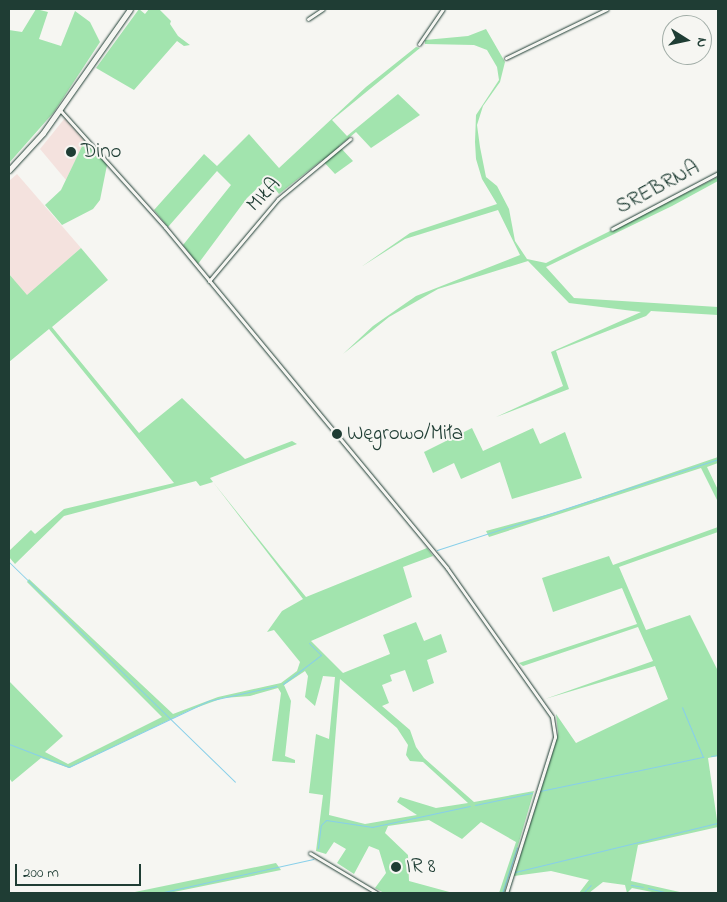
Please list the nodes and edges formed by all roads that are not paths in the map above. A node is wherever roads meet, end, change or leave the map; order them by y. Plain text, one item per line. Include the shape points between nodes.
1 (130, 9) edge
2 (323, 9) edge
3 (443, 9) edge
4 (607, 9) edge
5 (308, 19) dead end
6 (420, 44) dead end
7 (506, 58) dead end
8 (60, 110) junction
9 (350, 139) dead end
10 (9, 170) edge
11 (718, 173) edge
12 (612, 229) dead end
13 (209, 281) junction
14 (310, 853) dead end
15 (377, 893) edge
16 (506, 893) edge

1 - 8 main road
2 - 5 street
3 - 6 street
4 - 7 street
8 - 10 main road via 34,145
8 - 13 street
9 - 13 street, MIŁA via 278,200
11 - 12 street, SREBRNA
13 - 16 street via 447,568 552,718 555,737
14 - 15 street

